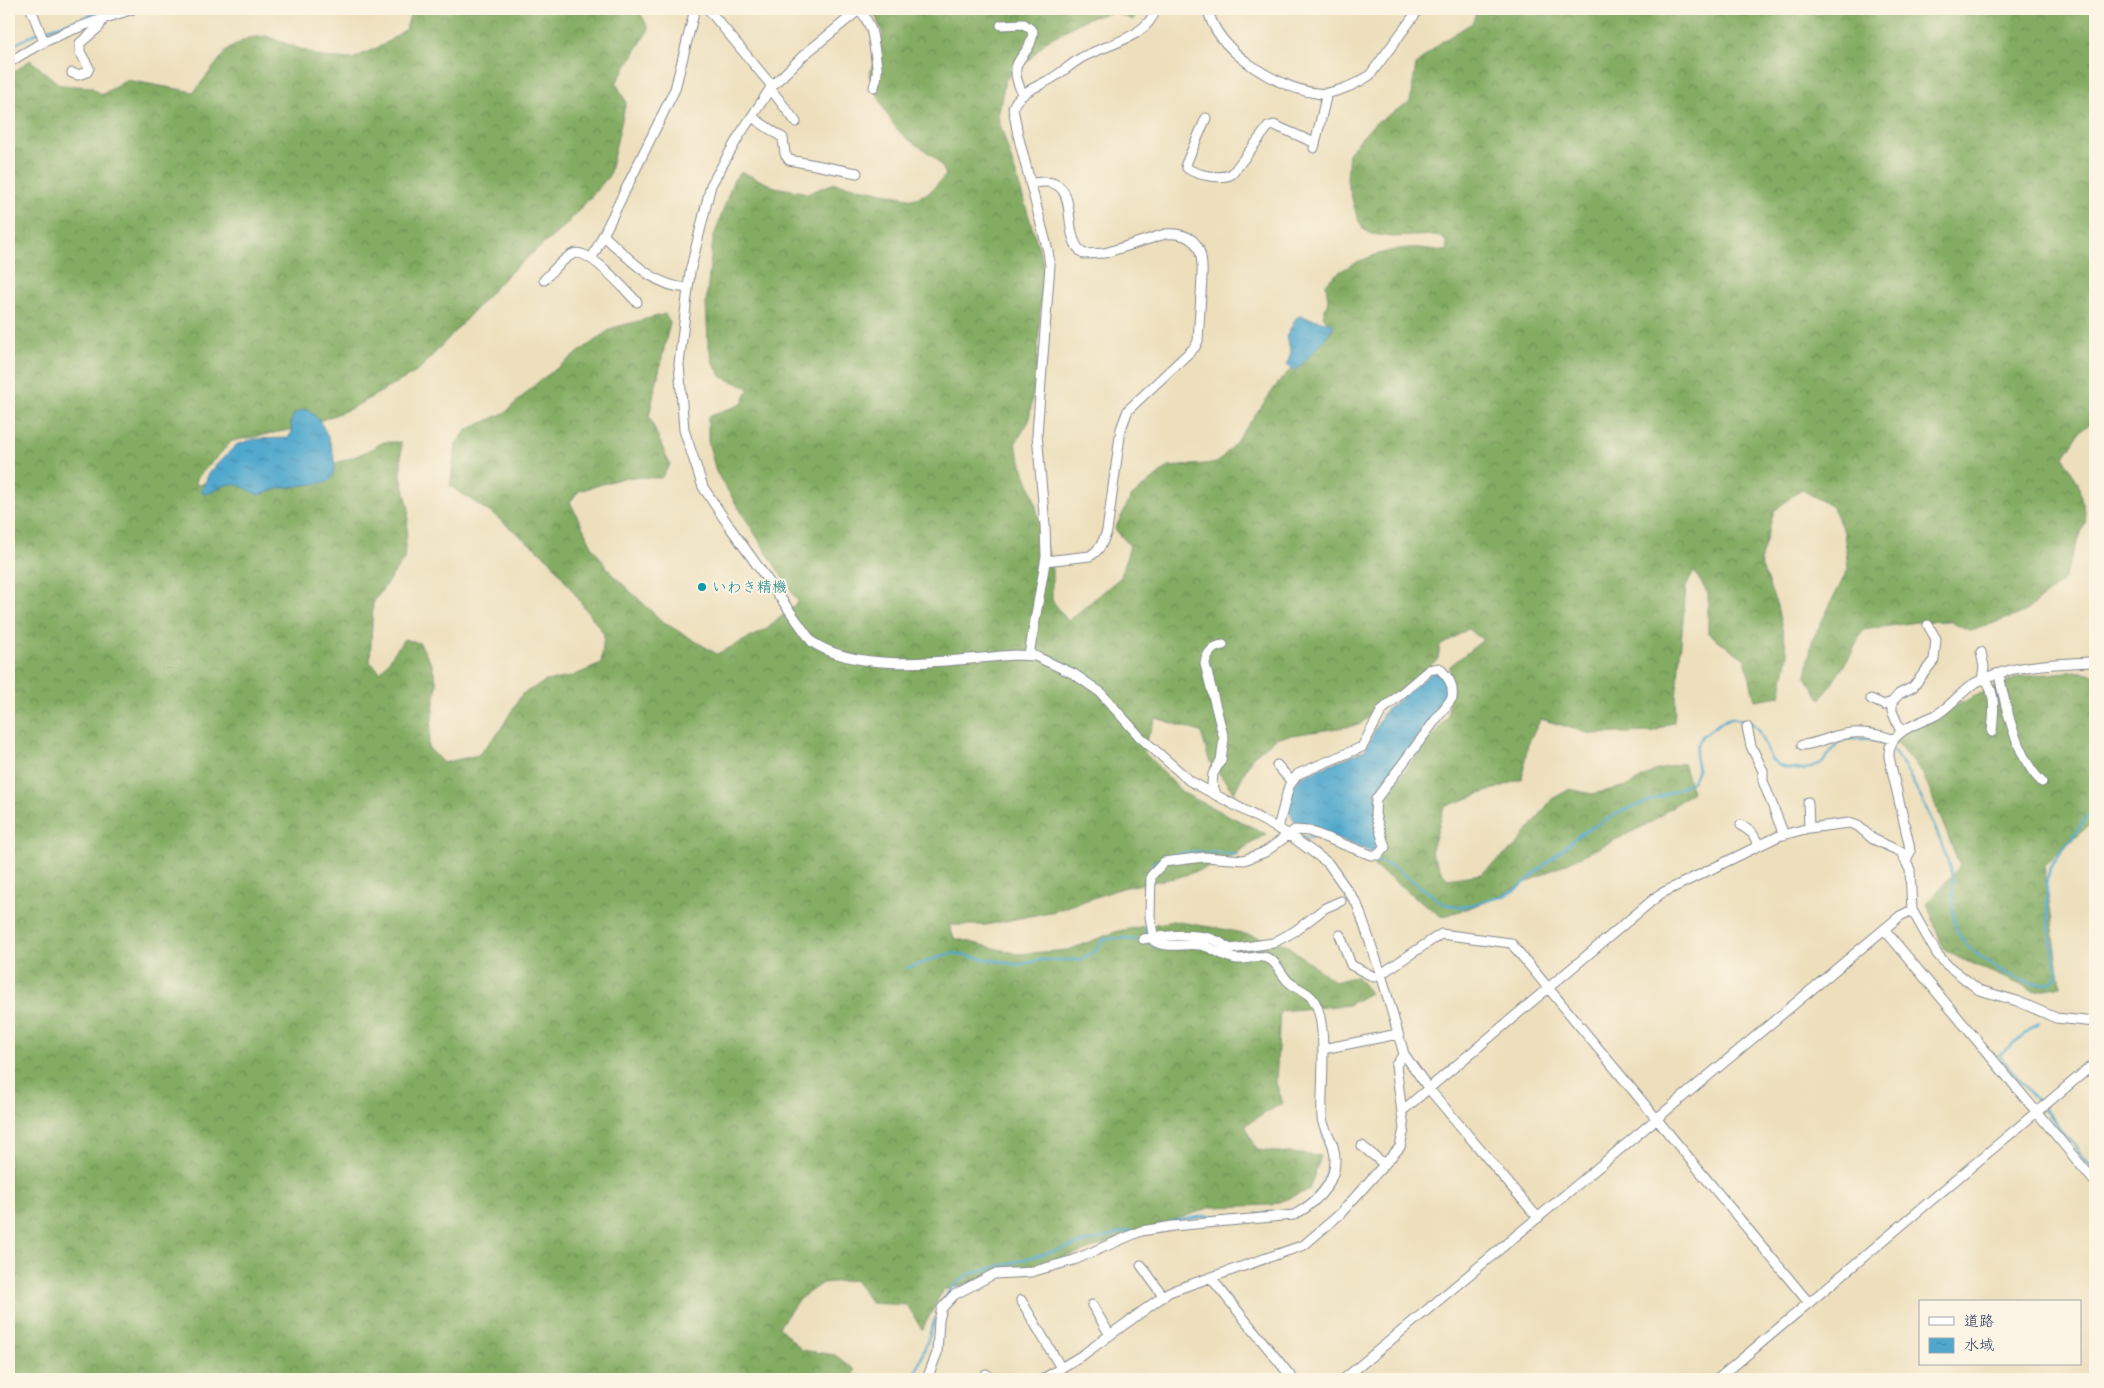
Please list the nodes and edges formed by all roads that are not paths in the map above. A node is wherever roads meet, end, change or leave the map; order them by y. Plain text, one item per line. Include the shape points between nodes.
1 (31, 9) edge
2 (133, 9) edge
3 (695, 9) edge
4 (708, 9) edge
5 (860, 9) edge
6 (1156, 9) edge
7 (1208, 9) edge
8 (1419, 9) edge
9 (122, 10) edge
10 (103, 18) junction
11 (1001, 25) dead end
12 (44, 42) junction
13 (9, 63) edge
14 (72, 73) dead end
15 (771, 87) junction
16 (874, 87) dead end
17 (1327, 92) junction
18 (1023, 95) junction
19 (752, 117) junction
20 (1206, 118) dead end
21 (796, 122) dead end
22 (857, 173) dead end
23 (1030, 184) junction
24 (604, 236) junction
25 (592, 258) junction
26 (544, 280) dead end
27 (688, 288) junction
28 (637, 302) dead end
29 (1045, 561) junction
30 (1928, 626) dead end
31 (1223, 646) dead end
32 (1981, 652) dead end
33 (1029, 656) junction
34 (2095, 662) edge
35 (1999, 674) junction
36 (1984, 679) junction
37 (1871, 700) dead end
38 (1892, 702) junction
39 (1747, 727) dead end
40 (1901, 732) junction
41 (1992, 732) dead end
42 (1892, 739) junction
43 (1802, 745) dead end
44 (1278, 765) dead end
45 (1292, 782) junction
46 (2042, 782) dead end
47 (1216, 794) junction
48 (1808, 802) dead end
49 (1740, 825) dead end
50 (1278, 828) junction
51 (1809, 828) junction
52 (1288, 834) junction
53 (1784, 835) junction
54 (1760, 845) junction
55 (1906, 862) junction
56 (1341, 901) dead end
57 (1912, 910) junction
58 (1884, 930) junction
59 (1340, 935) dead end
60 (1148, 938) junction
61 (1381, 974) junction
62 (1548, 989) junction
63 (2095, 1022) edge
64 (1398, 1034) junction
65 (1323, 1049) junction
66 (1404, 1054) junction
67 (2095, 1063) edge
68 (1430, 1089) junction
69 (1402, 1111) junction
70 (2037, 1112) junction
71 (1656, 1119) junction
72 (1362, 1146) dead end
73 (1384, 1164) junction
74 (2095, 1182) edge
75 (1538, 1218) junction
76 (1141, 1265) dead end
77 (1211, 1278) junction
78 (1163, 1296) junction
79 (1021, 1300) dead end
80 (1809, 1303) junction
81 (1092, 1305) dead end
82 (1110, 1335) junction
83 (1061, 1368) junction
84 (928, 1379) edge
85 (1043, 1379) edge
86 (1293, 1379) edge
87 (1344, 1379) edge
88 (1718, 1379) edge

1 - 12 street
2 - 9 street
3 - 24 street via 674,89
4 - 15 street
5 - 15 street
5 - 16 street via 875,39 879,70
6 - 18 street via 1150,23 1138,31 1095,50
7 - 17 street via 1219,35 1244,59 1277,80 1316,94
8 - 17 street via 1370,75
9 - 10 street
10 - 12 street
10 - 14 street via 99,27 80,43 88,65 87,72
11 - 18 street via 1024,24 1033,31 1033,38 1016,67 1016,80
12 - 13 street
15 - 19 street
15 - 21 street
17 - 20 street via 1314,145 1274,125 1268,127 1232,174 1224,176 1197,173 1187,168
18 - 23 street via 1014,103 1013,112
19 - 22 street via 783,138 789,160
19 - 27 street via 711,185
23 - 29 street via 1050,265 1037,434
23 - 29 street via 1052,182 1060,186 1065,194 1075,243 1084,254 1105,254 1165,234 1174,234 1195,243 1203,266 1198,341 1194,349 1137,400 1124,417 1107,531 1102,543 1090,556
24 - 25 street
24 - 27 street via 651,276 673,287
25 - 26 street via 575,253
25 - 28 street
27 - 33 street via 679,382 684,430 690,452 703,487 715,506 812,642 838,655 891,663
29 - 33 street
30 - 38 street via 1936,639 1934,660 1913,688 1899,694
31 - 47 street via 1210,652 1205,664 1224,739 1221,760 1213,774
32 - 36 street
33 - 47 street via 1064,668 1100,692 1170,765 1190,781
34 - 35 street
35 - 36 street
35 - 46 street via 2009,714 2027,762
36 - 40 street via 1939,713
36 - 41 street via 1990,686 1994,706
37 - 38 street via 1884,705
38 - 40 street via 1892,711
39 - 53 street via 1751,746 1763,771 1762,781
40 - 42 street
42 - 43 street via 1861,733 1844,734 1816,744
42 - 55 street via 1889,757 1910,852
44 - 45 street
45 - 50 street
45 - 52 street via 1307,769 1362,747 1382,710 1429,670 1439,668 1451,682 1452,698 1376,799 1375,814 1384,842 1382,852 1371,855 1308,831 1295,830
47 - 50 street
48 - 51 street
49 - 54 street via 1752,833
50 - 52 street
51 - 53 street
51 - 55 street via 1849,823 1858,826 1873,839 1901,852
52 - 60 street via 1281,842 1244,860 1204,857 1170,860 1158,866 1150,876
52 - 61 street via 1328,863 1357,904
53 - 54 street
54 - 62 street via 1660,894
55 - 57 street via 1910,870
56 - 60 street via 1325,908 1295,931 1268,944 1231,949 1218,941 1197,937
57 - 58 street
57 - 63 street via 1937,954 1979,990 2024,1003 2056,1018
58 - 70 street
58 - 71 street
59 - 61 street via 1351,965 1374,977
60 - 65 street via 1161,945 1201,945 1238,959 1265,957 1273,961 1290,983 1312,998 1319,1014
61 - 62 street via 1436,936 1447,934 1509,942
61 - 64 street
62 - 68 street
62 - 71 street
64 - 65 street
64 - 66 street
65 - 84 street via 1322,1118 1336,1163 1332,1180 1311,1205 1284,1217 1142,1231 1074,1260 1031,1272 994,1274 954,1295 942,1308 937,1353
66 - 68 street
66 - 69 street via 1396,1065
67 - 70 street
68 - 69 street
68 - 75 street
69 - 73 street via 1400,1147
70 - 74 street
70 - 80 street
71 - 75 street
71 - 80 street
72 - 73 street
73 - 77 street via 1340,1214 1304,1245
75 - 87 street
76 - 78 street
77 - 78 street
77 - 86 street
78 - 82 street
79 - 83 street
80 - 88 street
81 - 82 street
82 - 83 street
83 - 85 street

